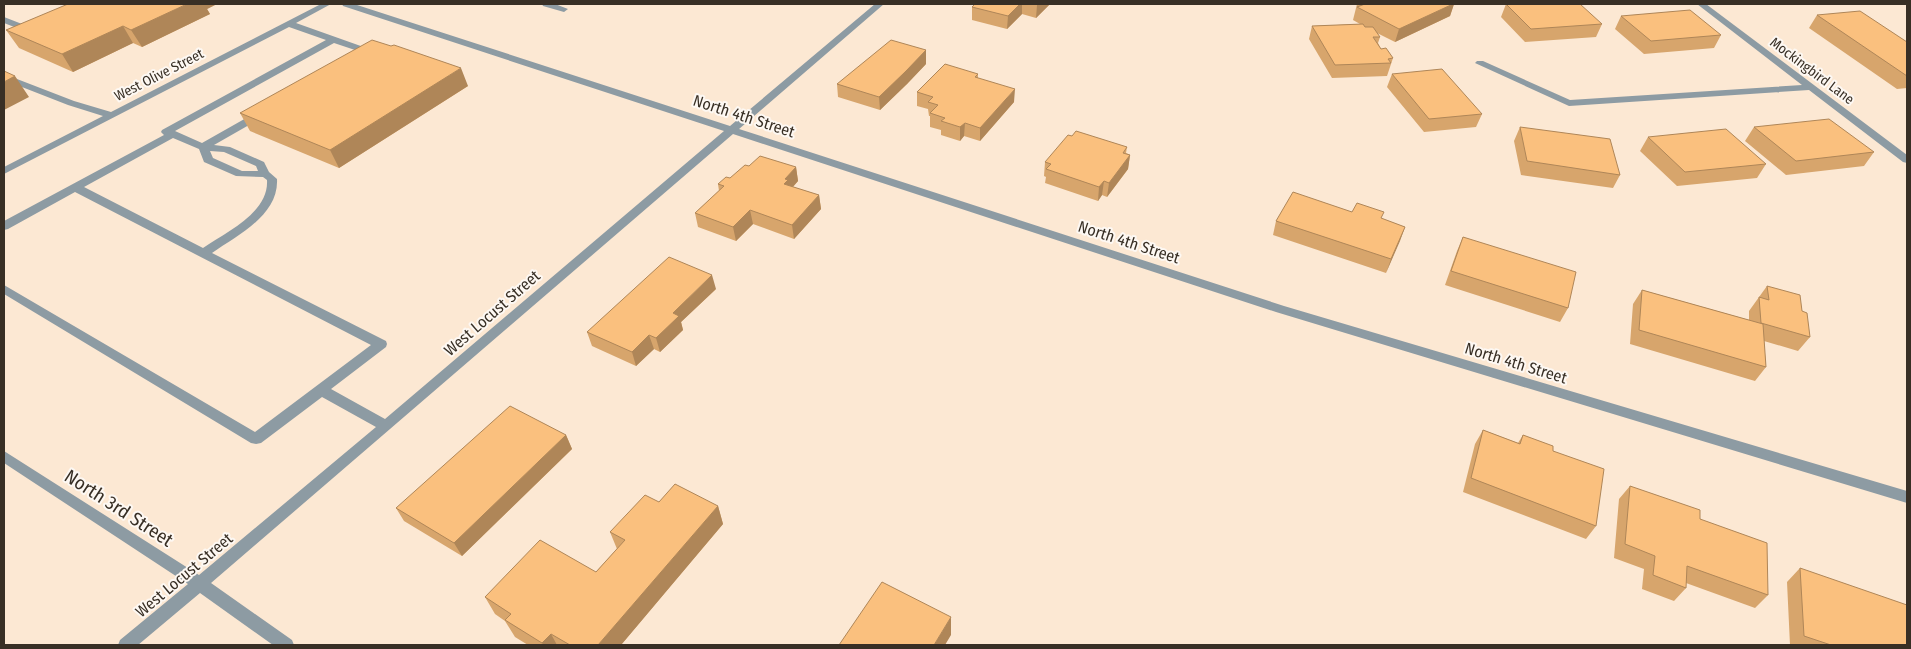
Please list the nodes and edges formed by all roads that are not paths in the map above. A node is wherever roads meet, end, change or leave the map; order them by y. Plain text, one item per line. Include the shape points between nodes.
1 (326, 4) edge
2 (346, 4) edge
3 (546, 4) edge
4 (880, 4) edge
5 (1701, 4) edge
6 (564, 9) dead end
7 (40, 19) edge
8 (4, 20) edge
9 (289, 24) junction
10 (22, 27) junction
11 (4, 32) edge
12 (333, 40) junction
13 (352, 62) edge
14 (1480, 63) dead end
15 (4, 77) edge
16 (1812, 87) junction
17 (269, 109) edge
18 (112, 115) junction
19 (731, 129) junction
20 (173, 134) junction
21 (203, 147) junction
22 (1907, 160) edge
23 (4, 171) edge
24 (265, 174) junction
25 (75, 187) junction
26 (4, 226) edge
27 (204, 253) junction
28 (4, 289) edge
29 (321, 390) junction
30 (386, 426) junction
31 (4, 456) edge
32 (1907, 498) edge
33 (200, 584) junction
34 (126, 645) edge
35 (286, 645) edge

1 - 9 street, West Olive Street
2 - 19 street, North 4th Street
3 - 6 street
4 - 19 street, West Locust Street
5 - 16 street, Mockingbird Lane
7 - 10 street
8 - 10 street
9 - 12 street
9 - 18 street, West Olive Street
10 - 11 street
12 - 13 street via 368,52
12 - 20 street via 166,132
14 - 16 street via 1569,103
15 - 18 street
16 - 22 street, Mockingbird Lane
17 - 21 street
18 - 23 street, West Olive Street
19 - 30 street, West Locust Street
19 - 32 street, North 4th Street via 1280,309
20 - 21 street
20 - 25 street
21 - 24 street via 226,149 260,164
21 - 24 street via 208,160 240,174
24 - 27 street via 272,179 273,190 267,203 252,219
25 - 26 street
25 - 27 street
27 - 29 street via 380,344
28 - 29 street via 256,439
29 - 30 street
30 - 33 street, West Locust Street
31 - 33 street, North 3rd Street
33 - 34 street, West Locust Street
33 - 35 street, North 3rd Street

